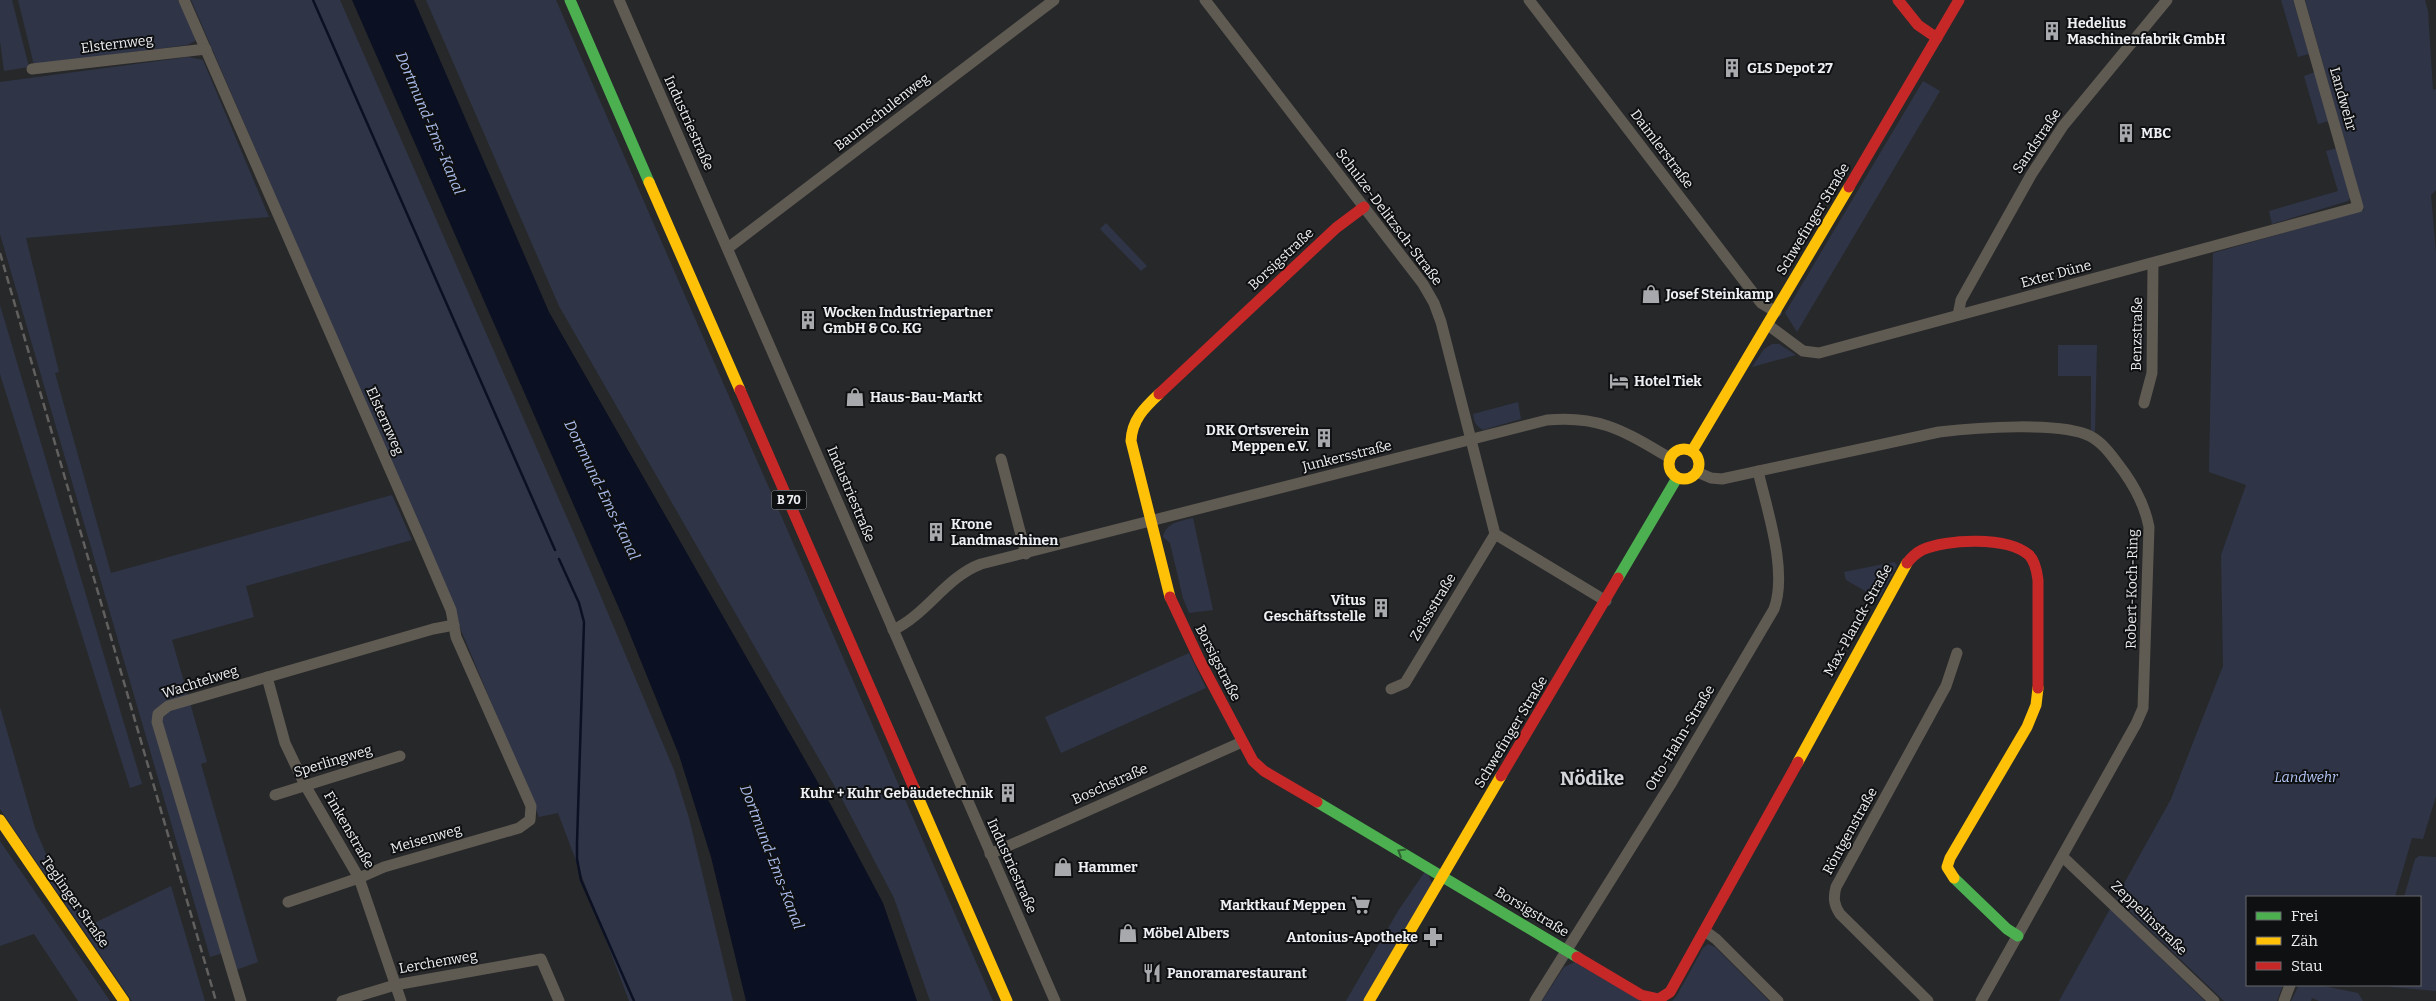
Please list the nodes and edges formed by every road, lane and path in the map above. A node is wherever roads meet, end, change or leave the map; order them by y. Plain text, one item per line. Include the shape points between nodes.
1 (184, 0) edge
2 (570, 0) edge
3 (619, 0) edge
4 (1054, 0) edge
5 (1205, 0) edge
6 (1529, 0) edge
7 (1898, 0) edge
8 (1959, 0) edge
9 (2167, 0) edge
10 (2299, 0) edge
11 (1937, 38) junction
12 (206, 49) junction
13 (32, 69) dead end
14 (1364, 207) junction
15 (2358, 207) joint
16 (728, 248) junction
17 (2153, 264) junction
18 (1776, 312) junction
19 (1958, 315) junction
20 (1768, 325) junction
21 (2144, 403) dead end
22 (1472, 440) junction
23 (1692, 452) junction
24 (1670, 458) junction
25 (1001, 459) dead end
26 (1758, 471) junction
27 (1697, 472) junction
28 (1677, 478) junction
29 (1150, 520) junction
30 (1495, 534) junction
31 (1026, 554) junction
32 (1606, 601) junction
33 (454, 625) junction
34 (894, 630) junction
35 (1956, 653) dead end
36 (266, 677) junction
37 (1391, 688) dead end
38 (1242, 742) junction
39 (400, 756) dead end
40 (306, 785) junction
41 (275, 795) dead end
42 (531, 806) joint
43 (0, 820) edge
44 (990, 854) junction
45 (2063, 856) junction
46 (1442, 877) junction
47 (359, 878) junction
48 (288, 902) dead end
49 (1705, 931) junction
50 (2018, 936) junction
51 (1567, 950) junction
52 (395, 985) junction
53 (2290, 986) edge
54 (1660, 1000) edge
55 (124, 1001) edge
56 (241, 1001) edge
57 (342, 1001) edge
58 (401, 1001) edge
59 (559, 1001) edge
60 (1007, 1001) edge
61 (1054, 1001) edge
62 (1369, 1001) edge
63 (1535, 1001) edge
64 (1778, 1001) edge
65 (1928, 1001) edge
66 (1981, 1001) edge
67 (2214, 1001) edge
68 (2284, 1001) edge

1 - 12 street, Elsternweg
2 - 60 street, B 70
3 - 16 street, Industriestraße
4 - 16 street, Baumschulenweg
5 - 14 street, Schulze-Delitzsch-Straße
6 - 18 street, Daimlerstraße via 1761,303
7 - 11 street via 1918,25
8 - 11 street, Schwefinger Straße
9 - 19 street, Sandstraße via 2062,126 1998,232 1961,300
10 - 15 street, Landwehr
11 - 18 street, Schwefinger Straße
12 - 13 street, Elsternweg
12 - 33 street, Elsternweg via 424,547 451,610
14 - 22 street, Schulze-Delitzsch-Straße via 1434,302
14 - 29 street, Borsigstraße via 1336,228 1135,420 1131,441
15 - 17 street, Exter Düne
16 - 34 street, Industriestraße
17 - 19 street, Exter Düne
17 - 21 street, Benzstraße via 2152,373
18 - 20 street, Schwefinger Straße
19 - 20 street, Exter Düne via 1819,353 1803,351
20 - 23 street, Schwefinger Straße
22 - 24 street, Junkersstraße via 1547,420 1575,418 1603,423
22 - 29 street, Junkersstraße
22 - 30 street, Schulze-Delitzsch-Straße
23 - 24 street via 1682,449
23 - 27 street via 1699,463
24 - 28 street via 1669,469
25 - 31 street
26 - 27 street, Robert-Koch-Ring via 1722,479
26 - 45 street, Robert-Koch-Ring via 1906,438 1968,429 2075,430 2091,437 2108,451 2135,488 2146,511 2149,527 2143,708
26 - 51 street, Otto-Hahn-Straße via 1780,575 1779,596 1774,609 1672,782
27 - 28 street via 1686,479
28 - 32 street, Schwefinger Straße
29 - 31 street, Junkersstraße
29 - 38 street, Borsigstraße via 1171,600
30 - 32 street
30 - 37 street, Zeissstraße via 1405,682
31 - 34 street, Junkersstraße via 969,568 909,623
32 - 46 street, Schwefinger Straße
33 - 36 street, Wachtelweg
33 - 42 street, Elsternweg via 456,637
34 - 44 street, Industriestraße
35 - 65 street, Röntgenstraße via 1946,686 1834,897 1840,914
36 - 40 street, Finkenstraße via 285,743
36 - 56 street, Wachtelweg via 168,706 158,714 156,722
38 - 44 street, Boschstraße
46 -> 38 street, Borsigstraße via 1264,770 1253,761
39 - 40 street, Sperlingweg
40 - 41 street, Sperlingweg
40 - 47 street, Finkenstraße
42 - 47 street, Meisenweg via 530,820 520,828 384,867
43 - 55 street, Teglinger Straße
44 - 61 street, Industriestraße
45 - 50 street, Robert-Koch-Ring
45 - 67 street, Zeppelinstraße
46 - 51 street, Borsigstraße
46 - 62 street, Schwefinger Straße
47 - 48 street, Meisenweg
47 - 52 street, Finkenstraße
49 - 50 street, Max-Planck-Straße via 1905,566 1922,550 1977,540 2022,550 2033,560 2038,580 2038,692 2027,727 1947,867 1953,877
49 - 54 street, Max-Planck-Straße via 1674,988
49 - 64 street
50 - 66 street, Robert-Koch-Ring
51 - 54 street, Borsigstraße via 1641,995
51 - 63 street, Otto-Hahn-Straße
52 - 57 street, Lerchenweg
52 - 58 street, Finkenstraße
52 - 59 street, Lerchenweg via 541,959
53 - 68 street

